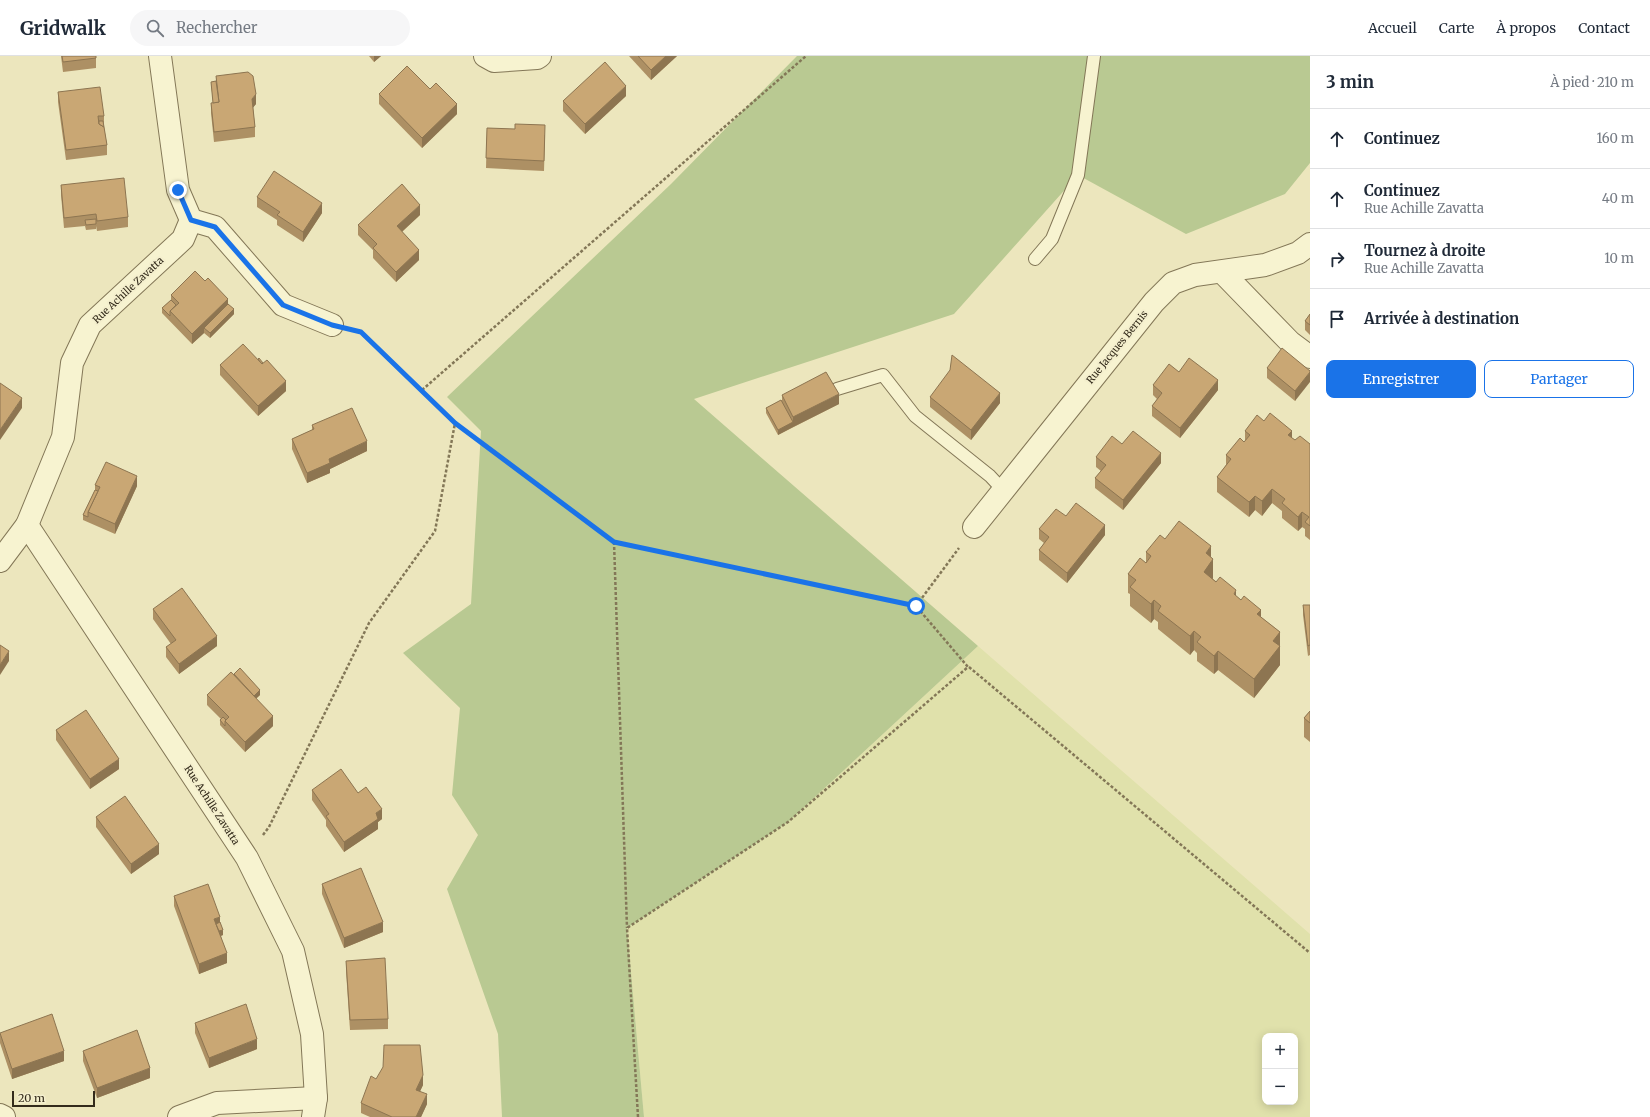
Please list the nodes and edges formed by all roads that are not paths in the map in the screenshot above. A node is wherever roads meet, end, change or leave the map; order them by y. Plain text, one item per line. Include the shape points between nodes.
1 (160, 56) edge
2 (485, 56) edge
3 (540, 56) edge
4 (1094, 56) edge
5 (191, 220) junction
6 (1310, 244) edge
7 (1035, 259) dead end
8 (1222, 272) junction
9 (332, 325) road end
10 (1310, 357) edge
11 (837, 388) edge
12 (1003, 490) junction
13 (27, 525) junction
14 (974, 526) road end
15 (0, 561) edge
16 (315, 1108) edge
17 (0, 1115) edge
18 (4, 1117) edge
19 (179, 1117) edge

1 - 5 street via 178,190
2 - 3 street via 494,61
4 - 7 lane via 1078,175 1052,239
5 - 9 street via 215,227 283,305
5 - 13 street, Rue Achille Zavatta via 183,239 90,326 72,363 63,437
6 - 8 street, Rue Jacques Bernis via 1298,253 1265,265
8 - 10 street via 1290,342
8 - 12 street, Rue Jacques Bernis via 1195,275 1173,283 1154,302
11 - 12 lane via 883,375 915,416 990,476
12 - 14 street, Rue Jacques Bernis
13 - 15 street, Rue Achille Zavatta
13 - 16 street, Rue Achille Zavatta via 247,858 293,951 312,1034
16 - 19 street via 217,1103
17 - 18 street

